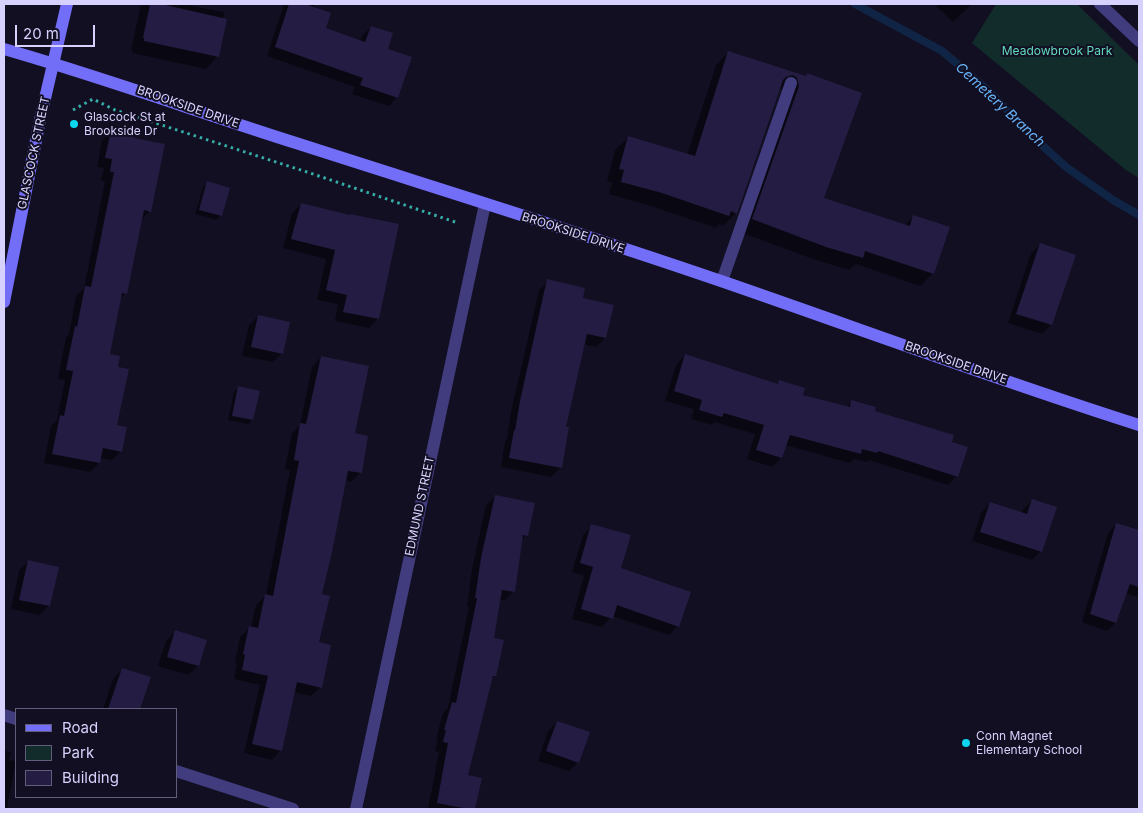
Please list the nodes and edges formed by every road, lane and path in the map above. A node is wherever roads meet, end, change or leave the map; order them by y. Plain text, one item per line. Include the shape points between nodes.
1 (67, 4) edge
2 (1100, 4) edge
3 (1139, 41) edge
4 (4, 49) edge
5 (53, 65) junction
6 (791, 83) dead end
7 (73, 110) dead end
8 (485, 204) junction
9 (458, 223) dead end
10 (722, 281) junction
11 (4, 302) edge
12 (1139, 424) edge
13 (178, 772) edge
14 (293, 809) edge
15 (356, 809) edge

1 - 5 street, GLASCOCK STREET
2 - 3 street
4 - 5 street, BROOKSIDE DRIVE
5 - 8 street, BROOKSIDE DRIVE
5 - 11 street, GLASCOCK STREET
6 - 10 street
7 - 9 path via 93,99 115,110
8 - 10 street, BROOKSIDE DRIVE
8 - 15 street, EDMUND STREET
10 - 12 street, BROOKSIDE DRIVE via 1054,398
13 - 14 street

